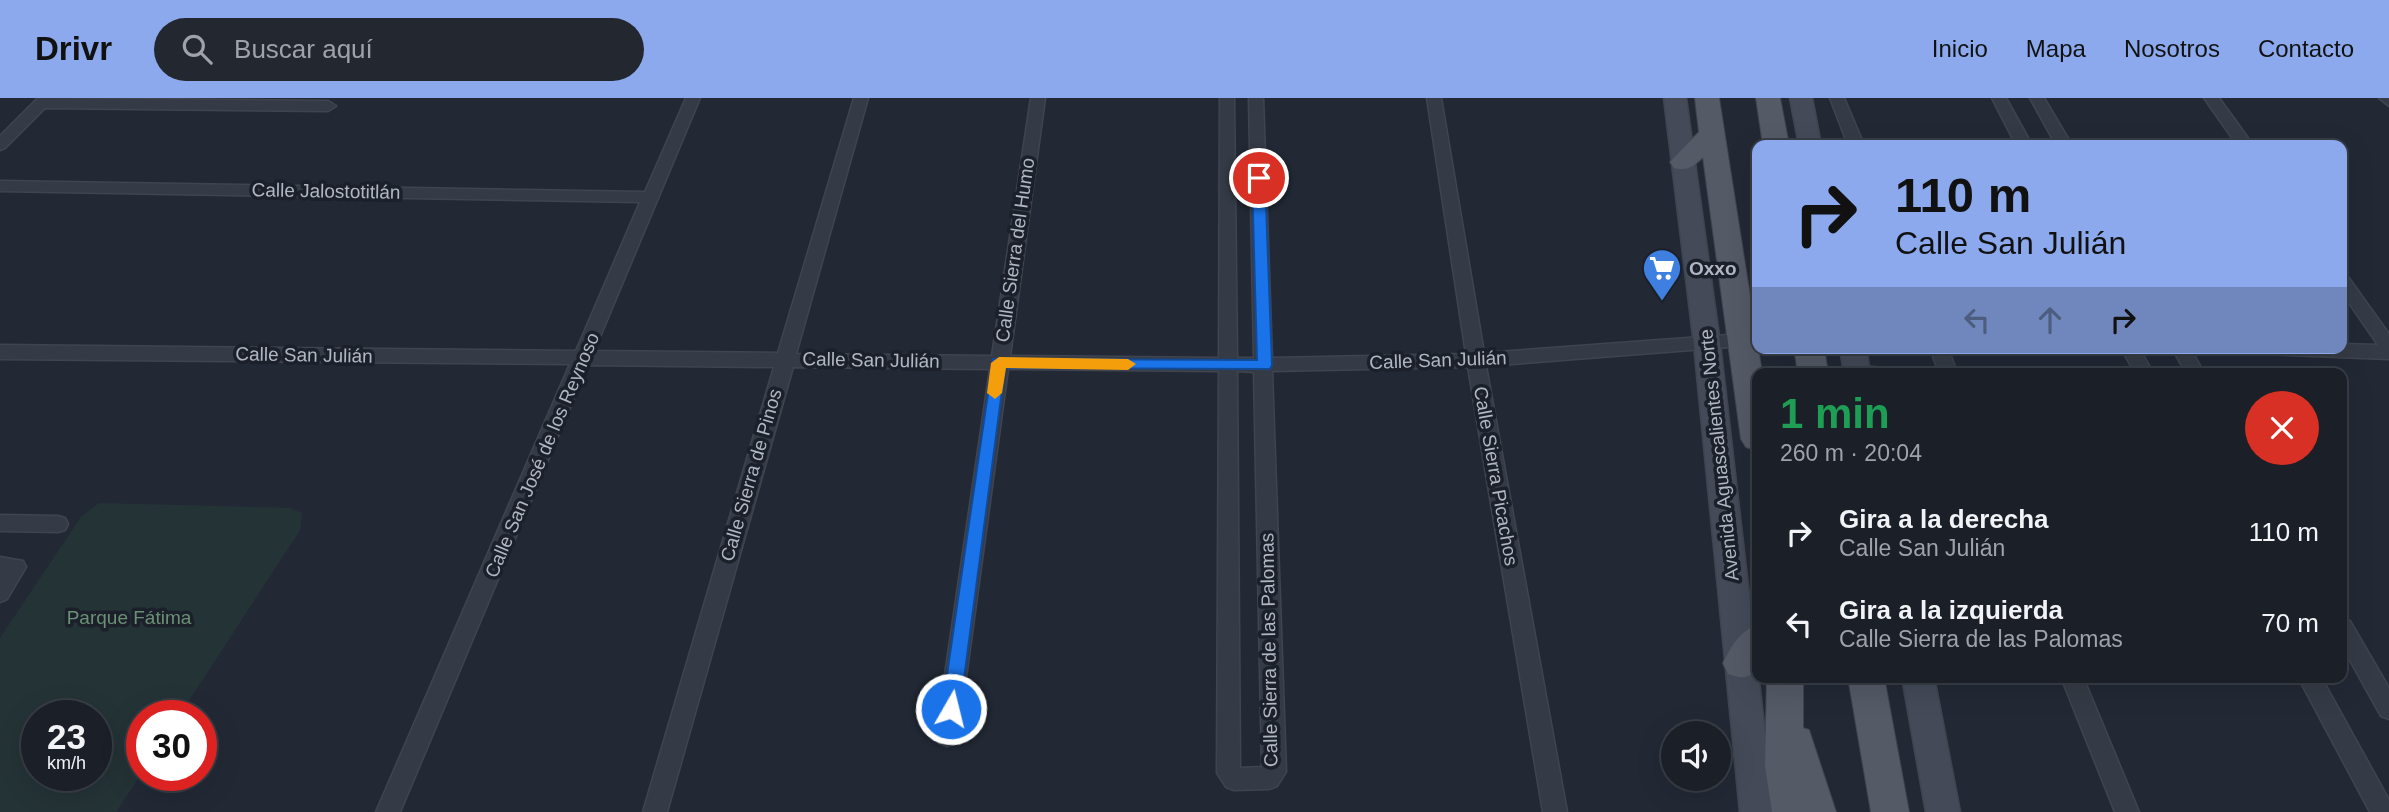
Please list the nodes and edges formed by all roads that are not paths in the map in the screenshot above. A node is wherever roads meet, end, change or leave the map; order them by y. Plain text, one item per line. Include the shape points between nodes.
1 (693, 98) edge
2 (861, 98) edge
3 (1038, 98) edge
4 (1227, 98) edge
5 (1256, 98) edge
6 (1434, 98) edge
7 (1675, 98) edge
8 (1707, 98) edge
9 (1769, 98) edge
10 (1801, 98) edge
11 (1837, 98) edge
12 (1999, 98) edge
13 (2037, 98) edge
14 (2211, 98) edge
15 (43, 101) edge
16 (328, 106) dead end
17 (1712, 134) junction
18 (1775, 140) edge
19 (1809, 140) edge
20 (1854, 140) edge
21 (2021, 140) edge
22 (2061, 140) edge
23 (2241, 140) edge
24 (0, 145) edge
25 (1683, 162) junction
26 (0, 186) edge
27 (652, 197) junction
28 (2347, 288) edge
29 (1742, 340) junction
30 (1707, 344) junction
31 (2347, 349) edge
32 (2389, 350) edge
33 (0, 352) edge
34 (584, 358) junction
35 (784, 359) junction
36 (1476, 360) junction
37 (999, 363) junction
38 (1855, 364) edge
39 (1227, 365) junction
40 (1265, 365) junction
41 (1876, 368) edge
42 (1752, 406) edge
43 (0, 523) edge
44 (58, 524) dead end
45 (0, 566) edge
46 (0, 593) edge
47 (2347, 636) edge
48 (1749, 652) edge
49 (1785, 683) edge
50 (1867, 683) edge
51 (1919, 683) edge
52 (2074, 683) edge
53 (2312, 683) edge
54 (2389, 709) edge
55 (1787, 714) junction
56 (1876, 734) junction
57 (947, 736) dead end
58 (388, 812) edge
59 (655, 812) edge
60 (1555, 812) edge
61 (1757, 812) edge
62 (1791, 812) edge
63 (1817, 812) edge
64 (1872, 812) edge
65 (1890, 812) edge
66 (1943, 812) edge
67 (2127, 812) edge
68 (2383, 812) edge

1 - 27 street, Calle San José de los Reynoso
2 - 35 street, Calle Sierra de Pinos
3 - 37 street, Calle Sierra del Humo
4 - 39 street, Calle Sierra de las Palomas
5 - 40 street, Calle Sierra de las Palomas
6 - 36 street, Calle Sierra Picachos
7 - 25 street, Avenida Aguascalientes Norte
8 - 17 main road, Avenida Aguascalientes Norte
9 - 18 main road
10 - 19 street
11 - 20 street
12 - 21 street
13 - 22 street
14 - 23 street
15 - 16 street
15 - 24 street
17 - 25 main road
17 - 29 main road, Avenida Aguascalientes Norte
25 - 30 street, Avenida Aguascalientes Norte
26 - 27 street, Calle Jalostotitlán
27 - 34 street, Calle San José de los Reynoso
28 - 32 street
29 - 30 street, Calle San Julián
29 - 42 main road, Avenida Aguascalientes Norte
30 - 36 street, Calle San Julián
30 - 48 street, Avenida Aguascalientes Norte
31 - 32 street
33 - 34 street, Calle San Julián
34 - 35 street, Calle San Julián
34 - 58 street, Calle San José de los Reynoso
35 - 37 street, Calle San Julián
35 - 59 street, Calle Sierra de Pinos
36 - 40 street, Calle San Julián
36 - 60 street, Calle Sierra Picachos
37 - 39 street, Calle San Julián
37 - 57 street, Calle Sierra del Humo
38 - 41 lane
39 - 40 street, Calle San Julián
39 - 40 street, Calle Sierra de las Palomas via 1229,773 1234,779 1269,778 1274,772
43 - 44 street
45 - 46 street via 16,567
47 - 54 street
48 - 61 street, Avenida Aguascalientes Norte
49 - 55 main road
50 - 56 main road
51 - 66 street
52 - 67 street
53 - 68 street
55 - 62 main road via 1784,766
55 - 63 main road
56 - 64 main road
56 - 65 main road

